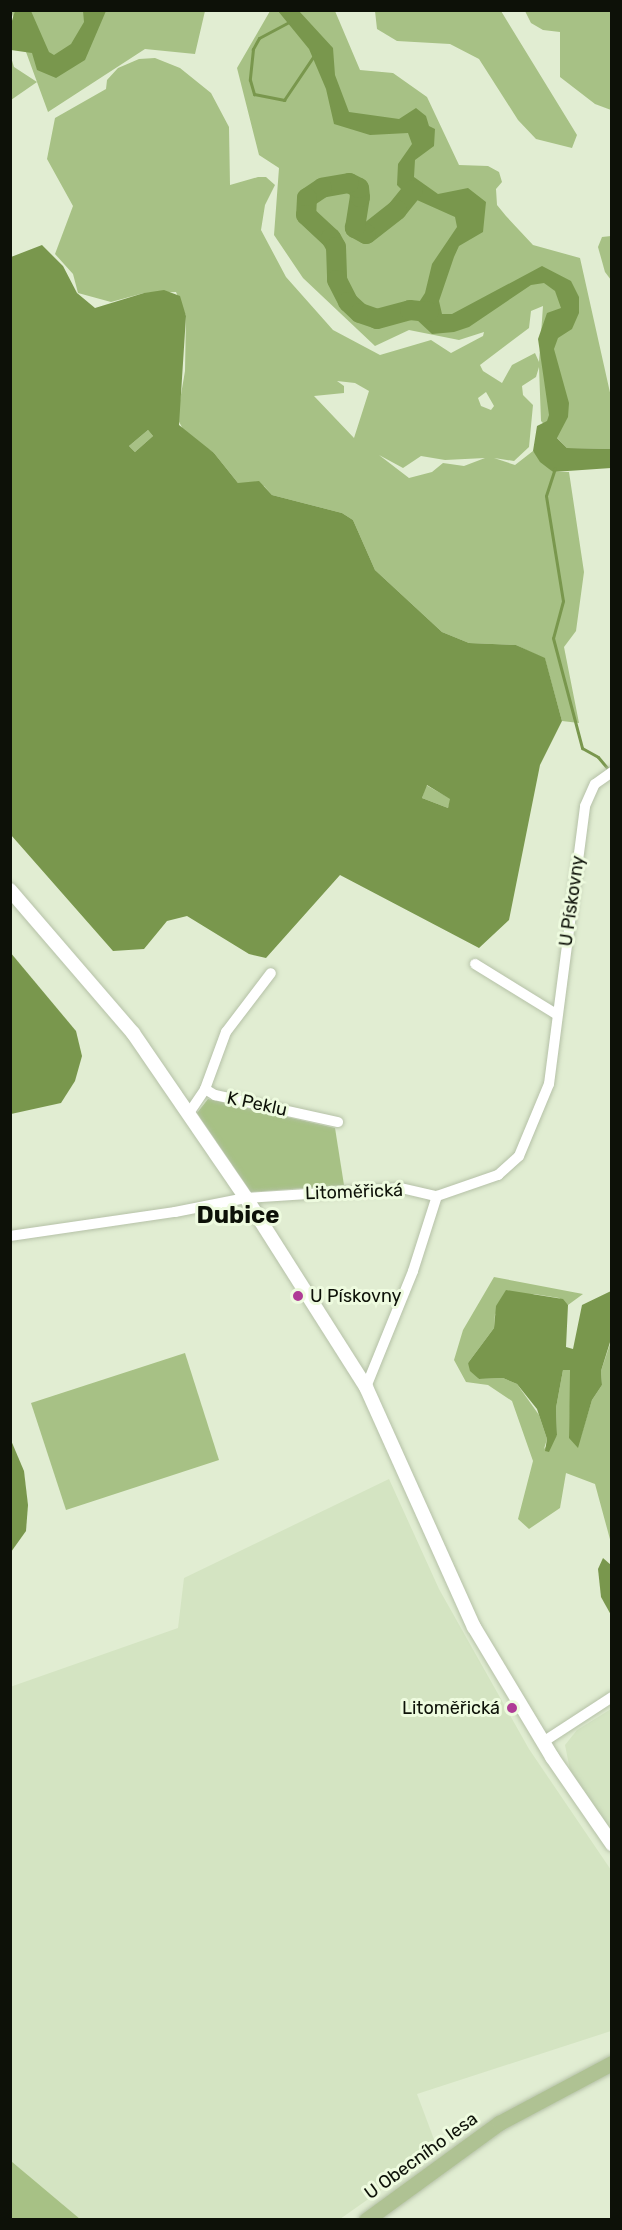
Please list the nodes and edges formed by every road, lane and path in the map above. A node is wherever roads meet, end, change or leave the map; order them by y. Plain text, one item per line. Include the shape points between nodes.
1 (612, 772) edge
2 (10, 890) edge
3 (475, 964) dead end
4 (271, 973) dead end
5 (556, 1014) junction
6 (205, 1089) junction
7 (189, 1113) junction
8 (338, 1122) dead end
9 (437, 1196) junction
10 (246, 1198) junction
11 (10, 1236) edge
12 (366, 1387) junction
13 (612, 1697) edge
14 (543, 1742) junction
15 (612, 1844) edge
16 (612, 2063) edge
17 (366, 2220) edge

1 - 5 street, U Pískovny via 595,784 585,806
2 - 7 street via 133,1033
3 - 5 street
4 - 6 street via 226,1032
5 - 9 street, U Pískovny via 549,1084 519,1156 498,1175
6 - 7 street, K Peklu
6 - 8 street, K Peklu via 215,1095
7 - 10 street
9 - 10 street, Litoměřická via 401,1188
9 - 12 street via 413,1271
10 - 11 street, Litoměřická
10 - 12 street
12 - 14 street via 474,1627
13 - 14 street
14 - 15 street
16 - 17 main road, U Obecního lesa via 499,2123

